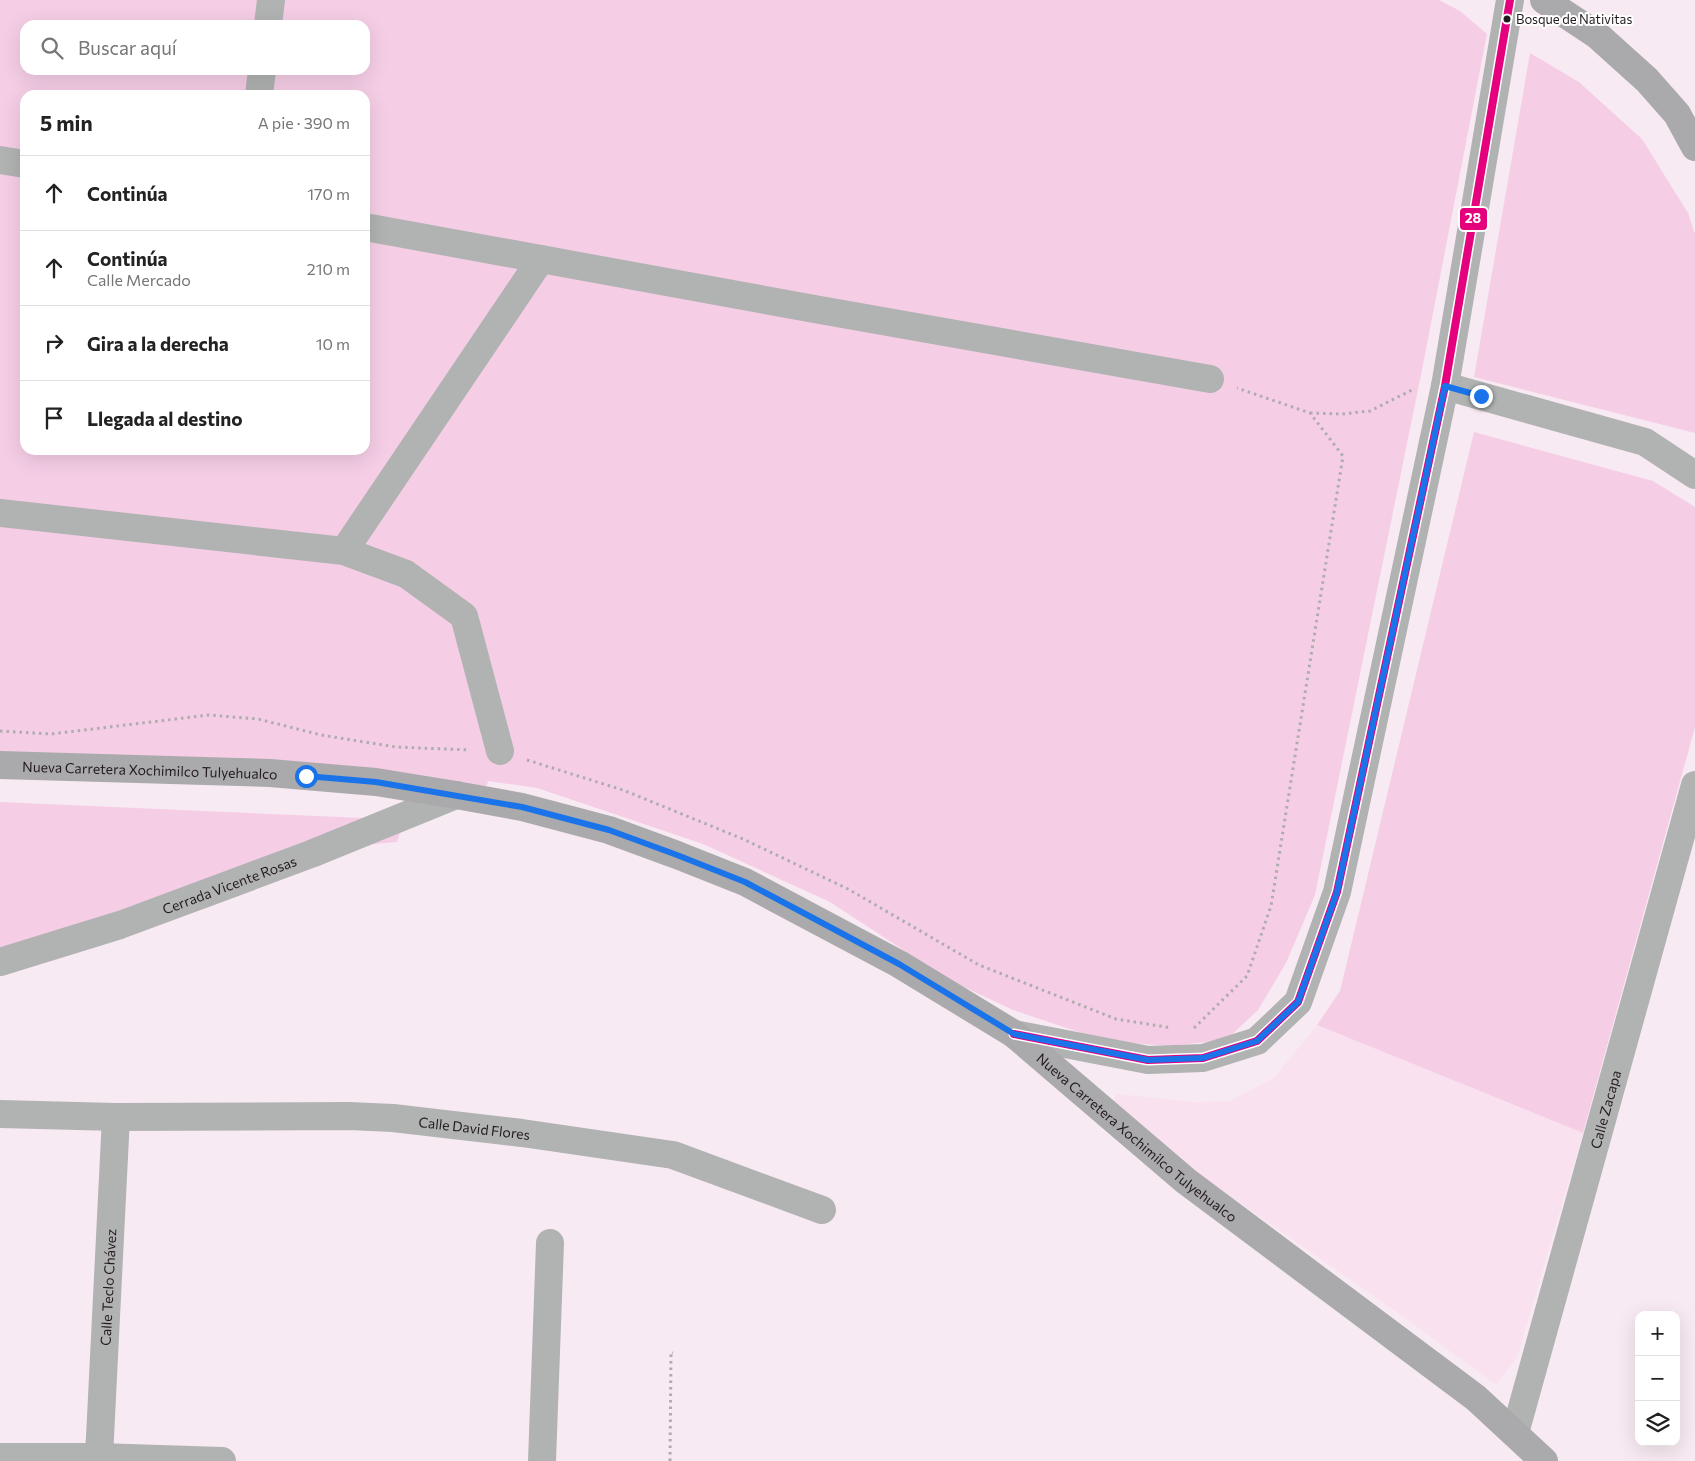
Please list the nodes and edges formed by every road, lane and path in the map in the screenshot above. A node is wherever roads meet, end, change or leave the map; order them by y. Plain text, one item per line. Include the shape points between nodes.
1 (271, 0) edge
2 (1510, 0) edge
3 (1544, 0) edge
4 (269, 20) edge
5 (261, 75) edge
6 (260, 90) edge
7 (1695, 146) edge
8 (0, 160) edge
9 (20, 163) edge
10 (370, 228) edge
11 (541, 259) junction
12 (1210, 378) joint
13 (1445, 386) junction
14 (1310, 413) junction
15 (1695, 475) edge
16 (0, 514) edge
17 (344, 551) junction
18 (0, 731) edge
19 (500, 751) junction
20 (0, 765) edge
21 (1695, 785) edge
22 (456, 794) junction
23 (0, 962) edge
24 (1172, 1028) dead end
25 (1191, 1031) dead end
26 (1014, 1034) junction
27 (0, 1114) edge
28 (116, 1117) junction
29 (822, 1210) dead end
30 (550, 1243) dead end
31 (673, 1353) dead end
32 (1515, 1432) junction
33 (0, 1457) edge
34 (99, 1457) junction
35 (57, 1460) edge
36 (222, 1461) edge
37 (542, 1461) edge
38 (670, 1461) edge
39 (1544, 1461) edge

1 - 4 street
2 - 13 street
3 - 7 main road via 1597,35 1647,80 1677,114
5 - 6 street
8 - 9 street
10 - 11 street
11 - 12 street
11 - 17 street
12 - 14 path
13 - 14 path via 1417,387 1370,411
13 - 15 street via 1645,442
13 - 26 street via 1337,892 1298,1002 1257,1041 1203,1058 1148,1060
14 - 25 path via 1343,456 1271,906 1247,976
16 - 17 street
17 - 19 street via 406,574 464,616
18 - 19 path via 51,734 209,715 258,719 321,735 396,747
19 - 24 path via 623,790 743,838 848,889 979,965 1116,1019
20 - 22 main road, Nueva Carretera Xochimilco Tulyehualco via 270,773 376,782
21 - 32 street, Calle Zacapa
22 - 23 street, Cerrada Vicente Rosas via 311,854 120,926
22 - 26 main road, Nueva Carretera Xochimilco Tulyehualco via 609,830 745,882 899,964
26 - 32 main road, Nueva Carretera Xochimilco Tulyehualco via 1186,1181 1476,1398
27 - 28 street, Calle David Flores
28 - 29 street, Calle David Flores via 384,1117 522,1133 673,1155
28 - 34 street, Calle Teclo Chávez
30 - 37 street
31 - 38 path
32 - 39 main road, Nueva Carretera Xochimilco Tulyehualco
33 - 35 street
34 - 35 street
34 - 36 street

